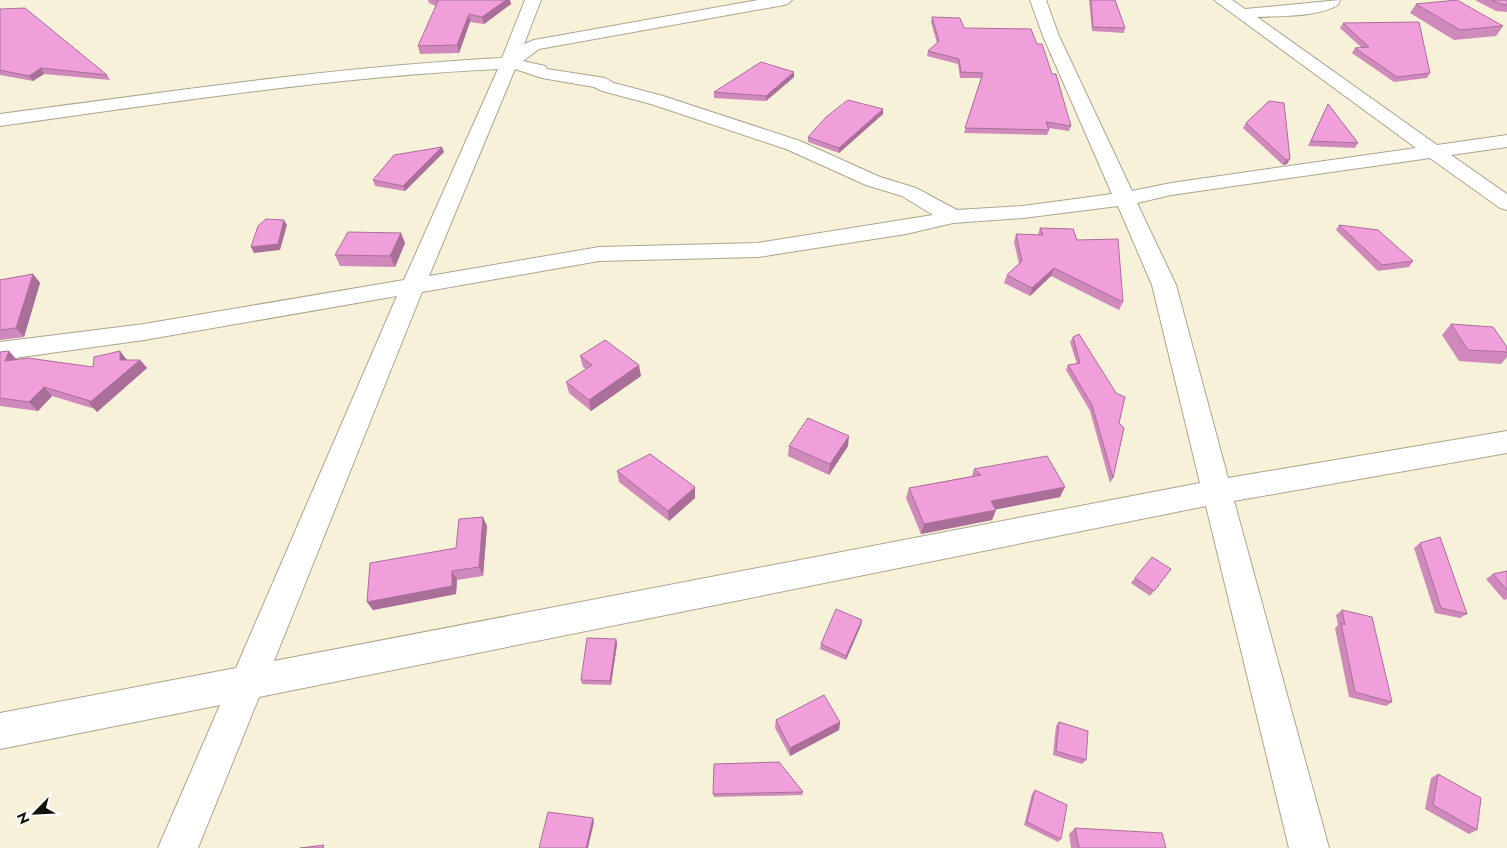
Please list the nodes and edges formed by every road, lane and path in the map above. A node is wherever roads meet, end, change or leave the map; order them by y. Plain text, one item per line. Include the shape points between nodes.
1 (534, 0) edge
2 (784, 0) edge
3 (1038, 0) edge
4 (1222, 0) edge
5 (1332, 0) edge
6 (1241, 14) junction
7 (509, 63) junction
8 (0, 120) edge
9 (1507, 141) edge
10 (1434, 151) junction
11 (1126, 199) junction
12 (1507, 204) edge
13 (953, 217) junction
14 (413, 286) junction
15 (0, 351) edge
16 (1507, 442) edge
17 (1218, 492) junction
18 (248, 681) junction
19 (0, 731) edge
20 (178, 848) edge
21 (1310, 848) edge

1 - 7 street
2 - 7 street via 534,45
3 - 11 street via 1051,36
4 - 6 street
5 - 6 street via 1328,5 1316,8
6 - 10 street
7 - 8 street via 411,68 286,81
7 - 13 street via 542,73 599,82 793,145 873,181 909,192
7 - 14 street
9 - 10 street
10 - 11 street via 1171,188
10 - 12 street
11 - 13 street
11 - 17 street via 1164,285
13 - 14 street via 758,250 600,254
14 - 15 street via 144,332
14 - 18 street
16 - 17 street
17 - 18 street
17 - 21 street
18 - 19 street
18 - 20 street

